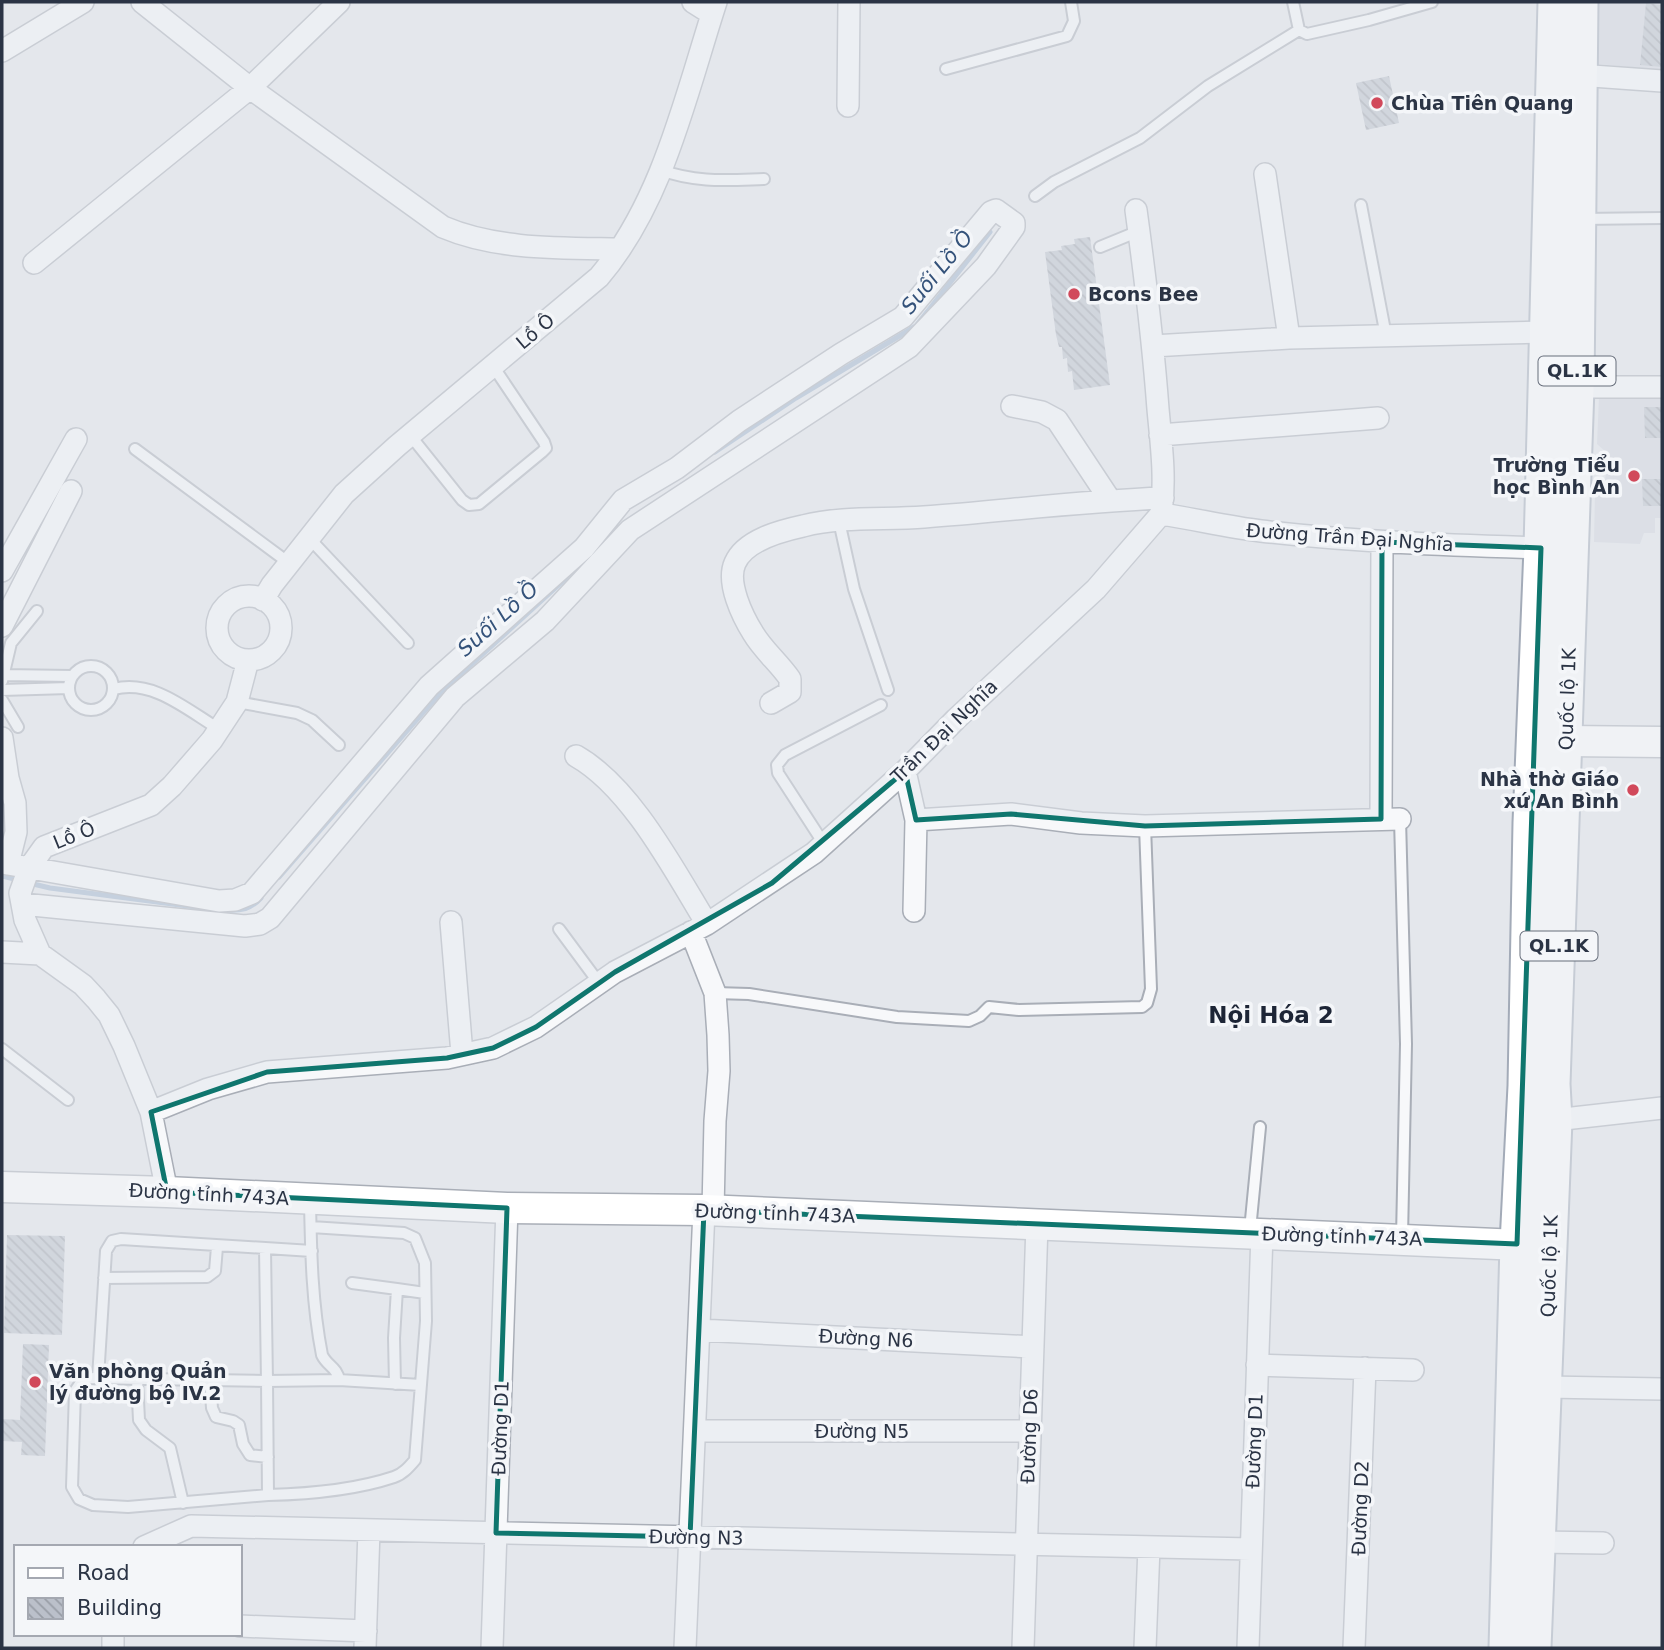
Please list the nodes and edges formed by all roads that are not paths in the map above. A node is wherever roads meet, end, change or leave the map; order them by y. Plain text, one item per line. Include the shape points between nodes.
1 (82, 2) edge
2 (142, 2) edge
3 (339, 2) edge
4 (693, 2) edge
5 (849, 2) edge
6 (1071, 2) edge
7 (1293, 2) edge
8 (1432, 2) edge
9 (1555, 2) edge
10 (1581, 2) edge
11 (714, 8) edge
12 (1299, 30) junction
13 (2, 51) edge
14 (946, 69) dead end
15 (1578, 75) junction
16 (1662, 81) edge
17 (250, 88) junction
18 (848, 106) dead end
19 (661, 170) junction
20 (1265, 174) dead end
21 (764, 179) dead end
22 (1035, 196) dead end
23 (1361, 205) dead end
24 (1662, 218) edge
25 (1579, 219) junction
26 (1138, 220) joint
27 (1100, 247) dead end
28 (620, 249) junction
29 (34, 263) dead end
30 (1546, 332) junction
31 (1386, 336) junction
32 (1289, 338) junction
33 (1153, 346) junction
34 (493, 366) junction
35 (1577, 387) junction
36 (1662, 387) edge
37 (1012, 406) dead end
38 (1378, 418) dead end
39 (410, 435) junction
40 (1160, 435) junction
41 (76, 439) dead end
42 (740, 439) junction
43 (135, 449) dead end
44 (71, 491) dead end
45 (1110, 500) junction
46 (1162, 506) junction
47 (839, 521) junction
48 (309, 538) junction
49 (1382, 542) junction
50 (1541, 548) junction
51 (289, 563) junction
52 (2, 571) edge
53 (263, 600) junction
54 (37, 611) dead end
55 (2, 626) edge
56 (408, 643) dead end
57 (248, 660) junction
58 (72, 676) junction
59 (2, 678) edge
60 (69, 688) junction
61 (2, 690) edge
62 (114, 690) junction
63 (888, 690) dead end
64 (2, 699) edge
65 (237, 702) junction
66 (771, 704) dead end
67 (881, 705) dead end
68 (219, 729) junction
69 (10, 733) edge
70 (1550, 741) junction
71 (1662, 742) edge
72 (339, 745) dead end
73 (576, 756) dead end
74 (905, 771) junction
75 (5, 774) edge
76 (1390, 819) junction
77 (916, 820) junction
78 (1145, 825) junction
79 (824, 844) junction
80 (18, 878) edge
81 (914, 911) dead end
82 (451, 922) dead end
83 (699, 928) junction
84 (559, 929) dead end
85 (2, 952) edge
86 (40, 954) junction
87 (599, 983) junction
88 (715, 993) junction
89 (2, 1049) edge
90 (462, 1055) junction
91 (68, 1100) dead end
92 (1662, 1108) edge
93 (151, 1112) junction
94 (1555, 1120) junction
95 (1260, 1127) dead end
96 (2, 1187) edge
97 (167, 1192) junction
98 (507, 1208) junction
99 (708, 1210) junction
100 (310, 1213) junction
101 (1037, 1224) junction
102 (1256, 1233) junction
103 (1402, 1239) junction
104 (1533, 1245) junction
105 (217, 1247) junction
106 (265, 1249) junction
107 (312, 1251) junction
108 (104, 1278) junction
109 (352, 1283) dead end
110 (397, 1289) junction
111 (425, 1293) junction
112 (699, 1330) junction
113 (1033, 1347) junction
114 (1257, 1365) junction
115 (1365, 1368) junction
116 (1413, 1370) dead end
117 (98, 1378) junction
118 (137, 1379) junction
119 (210, 1380) junction
120 (339, 1380) junction
121 (267, 1381) junction
122 (395, 1384) junction
123 (421, 1385) junction
124 (1546, 1387) junction
125 (1662, 1389) edge
126 (1029, 1430) junction
127 (695, 1431) junction
128 (268, 1457) junction
129 (268, 1495) junction
130 (183, 1503) junction
131 (369, 1530) junction
132 (496, 1532) junction
133 (690, 1537) junction
134 (1538, 1542) junction
135 (1603, 1543) dead end
136 (1026, 1544) junction
137 (147, 1545) edge
138 (1149, 1547) junction
139 (1251, 1549) junction
140 (242, 1626) edge
141 (366, 1640) edge
142 (492, 1648) edge
143 (685, 1648) edge
144 (1023, 1648) edge
145 (1145, 1648) edge
146 (1248, 1648) edge
147 (1354, 1648) edge
148 (1506, 1648) edge
149 (1535, 1648) edge

1 - 13 street
2 - 17 street
3 - 17 street
4 - 11 street
5 - 18 street
6 - 14 lane via 1073,22 1067,36
7 - 12 lane
8 - 12 lane via 1307,34
9 - 30 main road, Quốc lộ 1K / QL.1K
10 - 15 main road, Quốc lộ 1K / QL.1K
11 - 19 street, Lồ Ô
12 - 22 lane via 1208,86 1140,138
15 - 16 street
15 - 25 main road, Quốc lộ 1K / QL.1K
17 - 28 street via 443,227 467,237 548,248
17 - 29 street
19 - 21 lane via 710,181
19 - 28 street, Lồ Ô
20 - 32 street
23 - 31 lane
24 - 25 lane
25 - 35 main road, Quốc lộ 1K / QL.1K
26 - 27 lane
26 - 33 street
28 - 34 street, Lồ Ô via 598,277
30 - 31 street
30 - 50 main road, Quốc lộ 1K / QL.1K
31 - 32 street
32 - 33 street
33 - 40 street
34 - 39 street, Lồ Ô
34 - 39 lane via 544,442 542,452 479,504 468,505
35 - 36 street
35 - 70 main road, Quốc lộ 1K / QL.1K
37 - 45 street via 1042,412 1057,421
38 - 40 street
39 - 48 street, Lồ Ô via 344,494
40 - 46 street
41 - 52 street
42 - 42 street via 841,354 903,317 991,212 996,210 1014,223 986,266 909,347
42 - 80 street via 623,500 584,548 429,686 252,893 219,901
42 - 80 street via 630,530 545,621 455,697 270,918 246,926
43 - 51 lane
44 - 55 street
45 - 46 street, Đường Trần Đại Nghĩa
45 - 47 street, Đường Trần Đại Nghĩa
46 - 49 street, Đường Trần Đại Nghĩa via 1260,531
46 - 74 street, Trần Đại Nghĩa via 1096,589
47 - 63 lane via 854,589
47 - 66 street, Đường Trần Đại Nghĩa via 773,535 753,544 734,565 732,580 753,634 792,686
48 - 51 street, Lồ Ô
48 - 56 lane
49 - 50 street, Đường Trần Đại Nghĩa
49 - 76 street
50 - 70 main road, Quốc lộ 1K / QL.1K
51 - 53 street, Lồ Ô
53 - 57 street via 276,611 281,632 272,651
53 - 57 street via 239,597 229,602 217,619 218,640 224,649
54 - 59 lane via 10,643
57 - 65 street, Lồ Ô
58 - 59 lane
58 - 60 lane
58 - 62 lane via 93,665 112,678
60 - 61 lane
60 - 62 lane via 79,707 90,711 102,709
62 - 68 lane via 137,686 154,691
64 - 69 lane
65 - 68 street, Lồ Ô
65 - 72 lane via 312,720
67 - 79 lane via 785,755 777,765
68 - 80 street, Lồ Ô via 151,805 44,847
69 - 75 street
70 - 71 main road
70 - 94 main road, Quốc lộ 1K / QL.1K
70 - 104 main road, Quốc lộ 1K / QL.1K via 1530,822 1525,1086
73 - 83 street via 607,778 624,799 674,870
74 - 77 street
74 - 79 street, Trần Đại Nghĩa
75 - 80 street via 15,803
76 - 78 street
76 - 103 lane via 1406,1044
77 - 78 street via 1011,814
77 - 81 street
78 - 88 lane via 1151,989 1142,1007 989,1007 969,1021 897,1017 750,994
79 - 83 street, Trần Đại Nghĩa
80 - 86 street via 31,937
82 - 90 street
83 - 87 street, Trần Đại Nghĩa
83 - 88 street
84 - 87 lane
85 - 86 street
86 - 93 street via 83,985 108,1015
87 - 90 street, Trần Đại Nghĩa via 536,1027 493,1048
88 - 99 street via 719,1071
89 - 91 lane
90 - 93 street, Trần Đại Nghĩa via 267,1072
92 - 94 street
93 - 97 street
94 - 104 main road, Quốc lộ 1K / QL.1K
95 - 102 lane
96 - 97 main road, Đường tỉnh 743A
97 - 100 main road, Đường tỉnh 743A
98 - 99 main road, Đường tỉnh 743A
98 - 100 main road, Đường tỉnh 743A
98 - 132 street, Đường D1
99 - 101 main road, Đường tỉnh 743A
99 - 112 street
100 - 107 lane
100 - 111 lane via 415,1238 425,1263
101 - 102 main road, Đường tỉnh 743A
101 - 113 street, Đường D6
102 - 103 main road, Đường tỉnh 743A
102 - 114 street, Đường D1
103 - 104 main road, Đường tỉnh 743A
104 - 124 main road, Quốc lộ 1K / QL.1K
104 - 148 main road, Quốc lộ 1K / QL.1K
105 - 106 lane
105 - 108 lane via 215,1270 207,1277
105 - 108 lane via 112,1241 106,1251
106 - 107 lane
106 - 121 lane
107 - 120 lane via 314,1314 322,1355 337,1370
108 - 117 lane
109 - 110 lane
110 - 111 lane
110 - 122 lane
111 - 123 lane
112 - 113 street, Đường N6
112 - 127 street
113 - 126 street, Đường D6
114 - 115 street
114 - 139 street, Đường D1
115 - 116 street
115 - 147 street, Đường D2
117 - 118 lane
117 - 130 lane via 84,1378 75,1391 72,1487 79,1499 93,1505 128,1507
118 - 119 lane
118 - 130 lane via 139,1420 170,1448
119 - 121 lane
119 - 128 lane via 216,1417 239,1425 250,1455
120 - 121 lane
120 - 122 lane
121 - 128 lane
122 - 123 lane
123 - 129 lane via 415,1460 407,1469 396,1476 339,1489
124 - 125 street
124 - 134 main road, Quốc lộ 1K / QL.1K
126 - 127 street, Đường N5
126 - 136 street, Đường D6
127 - 133 street
128 - 129 lane
129 - 130 lane
131 - 132 street, Đường N3
131 - 137 street, Đường N3 via 191,1526
131 - 141 street
132 - 133 street, Đường N3
132 - 142 street, Đường D1
133 - 136 street, Đường N3
133 - 143 street
134 - 135 street
134 - 149 main road, Quốc lộ 1K / QL.1K
136 - 138 street, Đường N3
136 - 144 street, Đường D6
138 - 139 street, Đường N3
138 - 145 street
139 - 146 street, Đường D1
140 - 141 street

